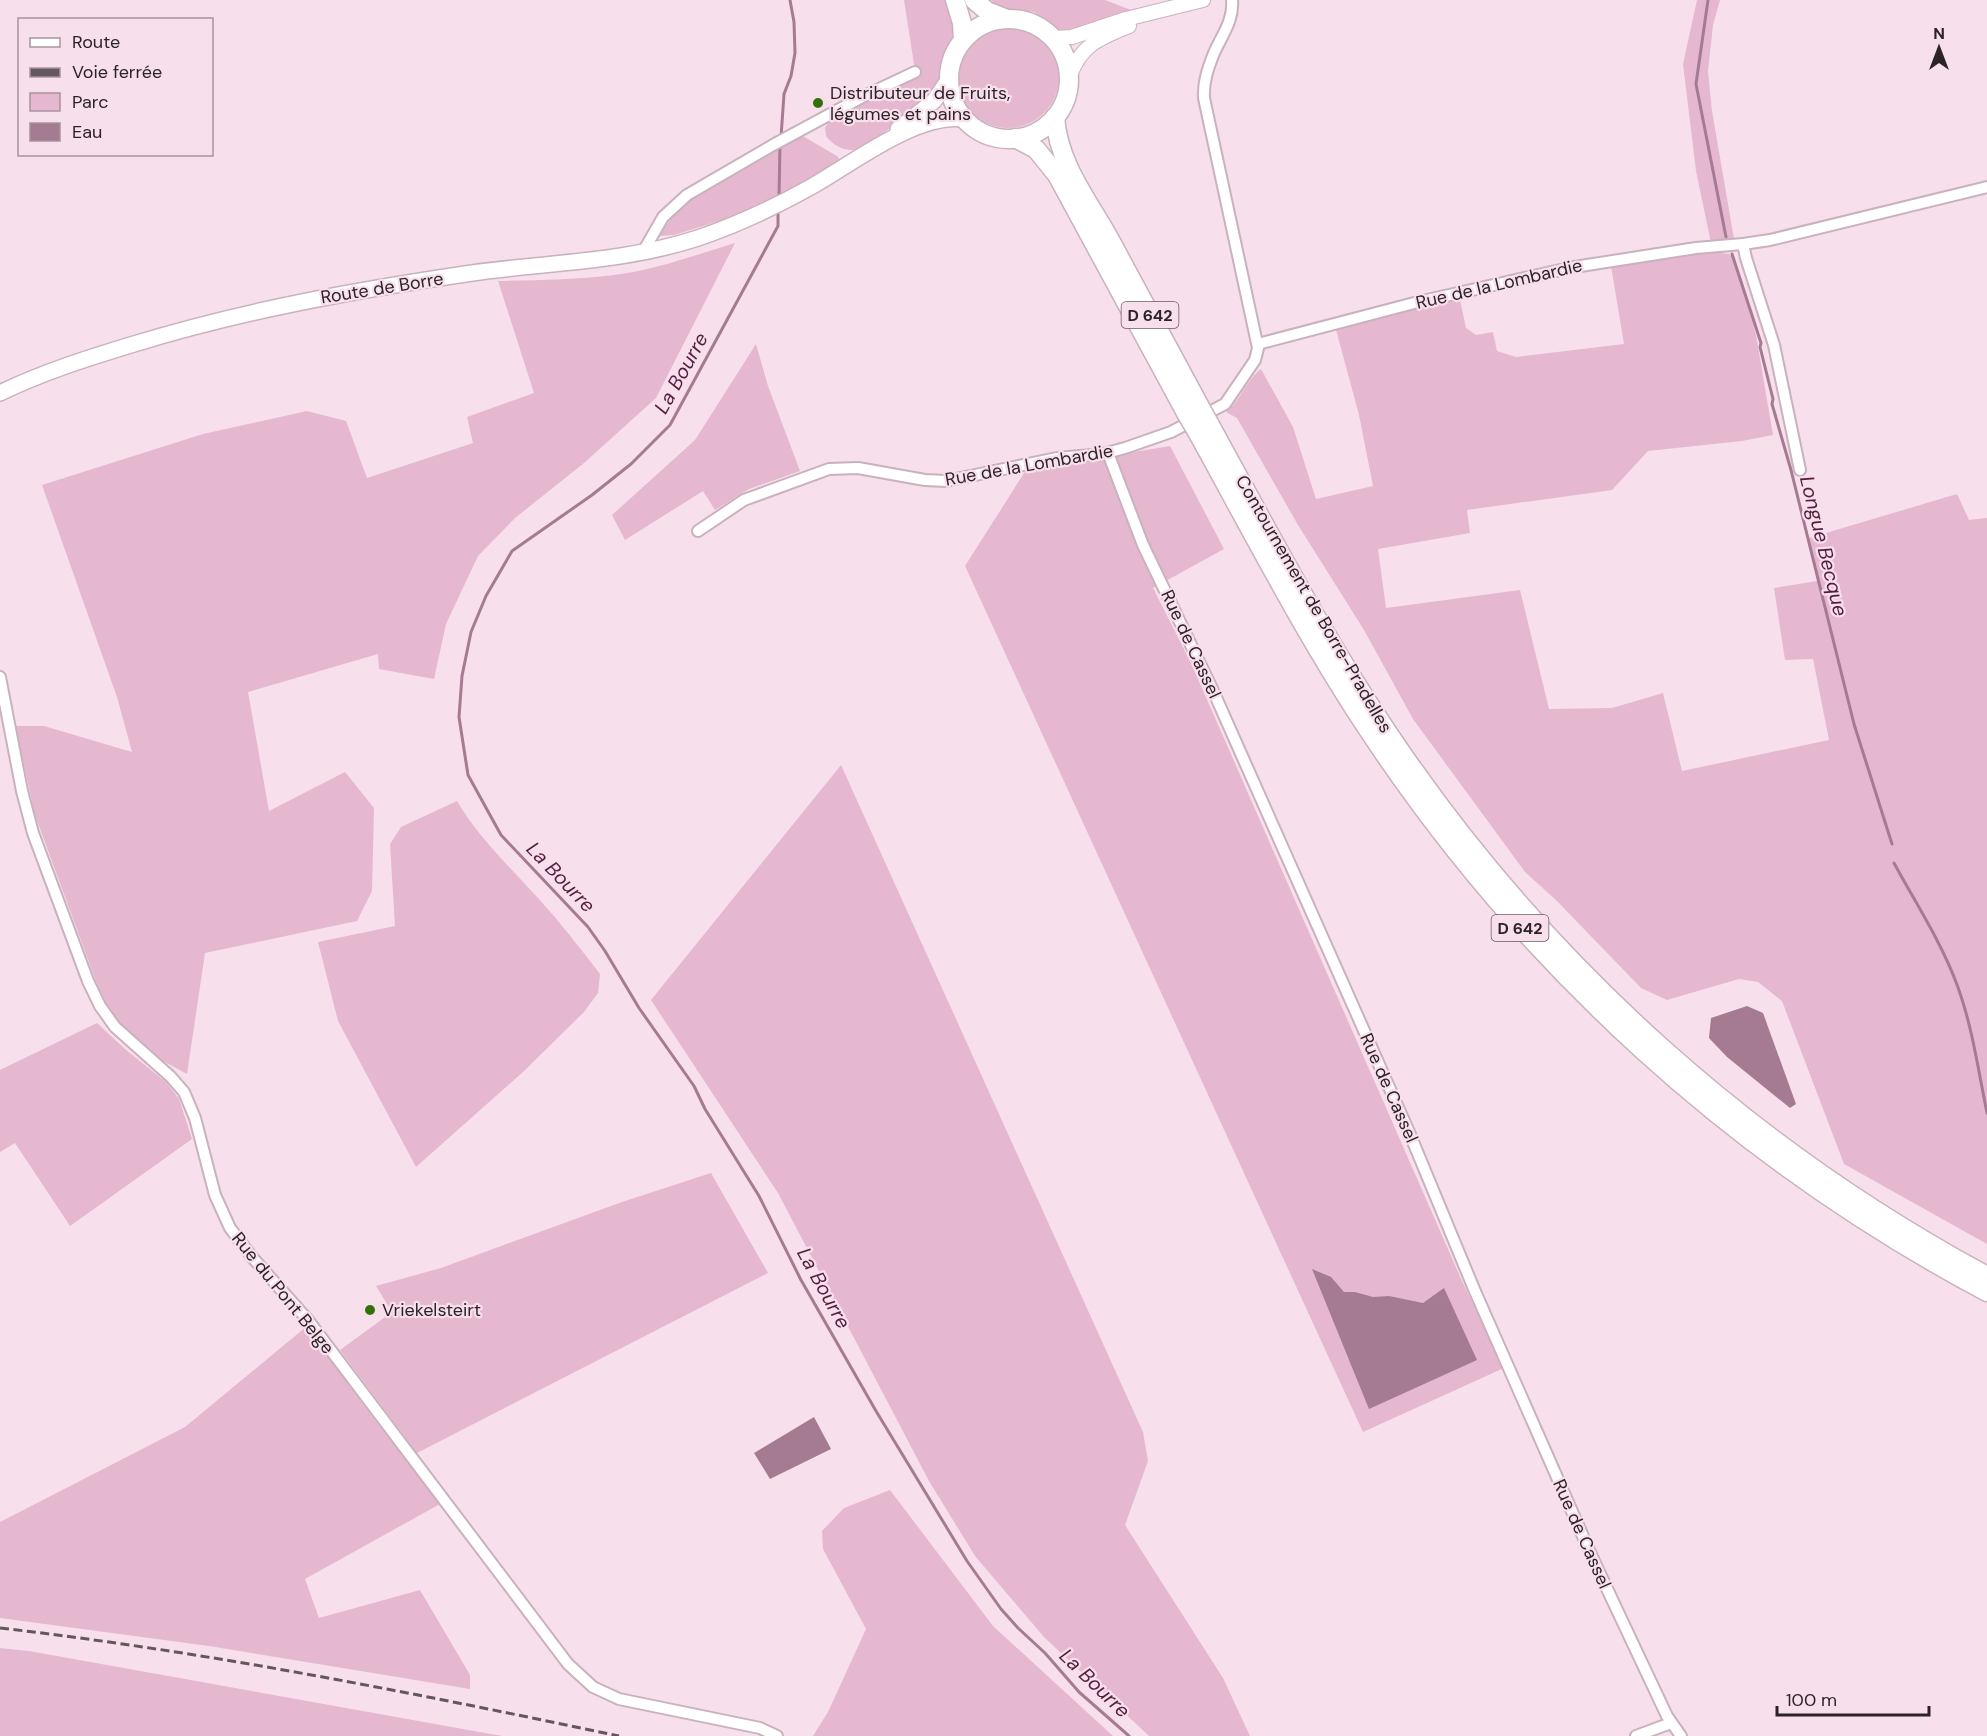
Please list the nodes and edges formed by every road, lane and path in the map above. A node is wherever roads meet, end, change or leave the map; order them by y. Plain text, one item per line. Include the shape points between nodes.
1 (956, 0) edge
2 (974, 0) edge
3 (1203, 0) edge
4 (1232, 0) edge
5 (1170, 9) junction
6 (1007, 19) junction
7 (1053, 38) junction
8 (963, 40) junction
9 (915, 72) dead end
10 (1069, 76) junction
11 (949, 79) junction
12 (1055, 117) junction
13 (964, 119) junction
14 (1015, 138) junction
15 (869, 152) junction
16 (1987, 187) edge
17 (1743, 244) junction
18 (643, 252) junction
19 (1258, 344) junction
20 (0, 393) edge
21 (1193, 409) junction
22 (1203, 427) junction
23 (1108, 453) junction
24 (1800, 470) dead end
25 (698, 531) dead end
26 (0, 677) edge
27 (3, 707) edge
28 (1987, 1276) edge
29 (1987, 1293) edge
30 (1671, 1723) junction
31 (777, 1736) edge
32 (1636, 1736) edge
33 (1681, 1736) edge

1 - 8 highway
2 - 6 highway via 987,11
3 - 5 street
4 - 19 street via 1230,19 1205,79 1204,98
5 - 7 street via 1072,37
5 - 10 street via 1091,44 1079,55
6 - 7 highway via 1034,24
6 - 8 highway via 985,24
7 - 10 highway via 1065,58
8 - 11 highway via 954,55
9 - 18 street via 793,134 680,200 659,222
10 - 12 highway via 1066,95
11 - 13 highway via 954,103
11 - 15 main road via 934,101
12 - 14 highway via 1037,131
12 - 21 highway, D 642 via 1060,144 1077,186 1101,225
13 - 14 highway via 984,133
13 - 15 main road via 928,122
14 - 21 highway, D 642 via 1036,149 1057,175
15 - 18 main road, Route de Borre via 769,209 704,235
16 - 17 street, Rue de la Lombardie
17 - 19 street, Rue de la Lombardie via 1574,267
17 - 24 street via 1774,345
18 - 20 main road, Route de Borre via 473,273 278,306 98,355
19 - 23 street, Rue de la Lombardie via 1255,360 1225,404 1164,435
21 - 22 highway, D 642, bridge
22 - 28 highway, Contournement de Borre-Pradelles / D 642 via 1377,716 1470,845 1546,934 1644,1033 1766,1134 1880,1214
22 - 29 highway, D 642 via 1296,611 1368,729 1443,834 1538,947 1637,1046 1759,1148 1881,1231
23 - 25 street, Rue de la Lombardie via 1057,458 946,481 858,468 829,469 756,495
23 - 30 street, Rue de Cassel via 1143,545 1199,659 1593,1559
26 - 27 street, Rue du Pont Belge
27 - 31 street, Rue du Pont Belge via 33,833 88,981 115,1027 184,1092 215,1196 240,1243 308,1320 514,1595 580,1676 619,1700 760,1728
30 - 32 street
30 - 33 street, Rue de Cassel

